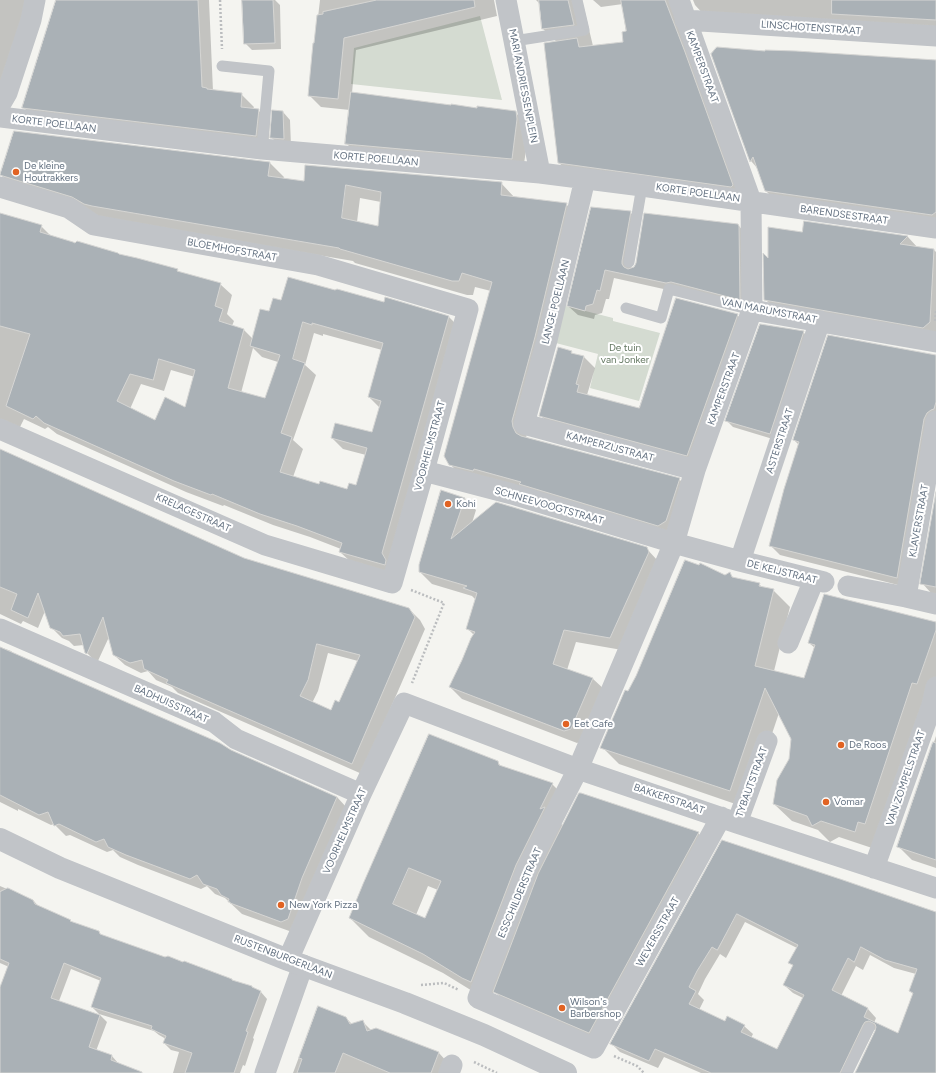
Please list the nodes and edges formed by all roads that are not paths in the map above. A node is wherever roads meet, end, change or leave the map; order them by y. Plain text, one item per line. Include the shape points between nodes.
1 (35, 0) edge
2 (506, 0) edge
3 (577, 0) edge
4 (678, 0) edge
5 (685, 20) junction
6 (936, 36) edge
7 (514, 41) junction
8 (222, 66) road end
9 (0, 105) edge
10 (0, 117) edge
11 (262, 149) junction
12 (540, 173) junction
13 (585, 179) junction
14 (0, 186) edge
15 (642, 186) junction
16 (751, 201) junction
17 (936, 228) edge
18 (629, 262) dead end
19 (626, 308) dead end
20 (468, 309) joint
21 (752, 310) junction
22 (820, 321) junction
23 (936, 342) edge
24 (936, 421) edge
25 (524, 424) joint
26 (0, 429) edge
27 (695, 470) junction
28 (424, 471) junction
29 (674, 543) junction
30 (740, 561) junction
31 (392, 583) joint
32 (848, 586) dead end
33 (906, 597) junction
34 (936, 604) edge
35 (0, 629) edge
36 (788, 643) dead end
37 (934, 699) edge
38 (404, 704) joint
39 (767, 741) dead end
40 (578, 769) junction
41 (361, 794) junction
42 (729, 820) junction
43 (0, 839) edge
44 (874, 868) junction
45 (936, 888) edge
46 (295, 963) junction
47 (869, 1028) dead end
48 (594, 1048) joint
49 (265, 1073) edge
50 (566, 1073) edge
51 (847, 1073) edge

1 - 9 street via 7,93
2 - 7 street, MARI ANDRIESSENPLEIN
3 - 7 lane via 584,30
4 - 5 street, KAMPERSTRAAT
5 - 6 street, LINSCHOTENSTRAAT
5 - 16 street, KAMPERSTRAAT
7 - 12 street, MARI ANDRIESSENPLEIN
8 - 11 lane via 269,71
10 - 11 street, KORTE POELLAAN
11 - 12 street, KORTE POELLAAN
12 - 13 street, KORTE POELLAAN
13 - 15 street, KORTE POELLAAN
13 - 25 street, LANGE POELLAAN via 547,340
14 - 20 street, BLOEMHOFSTRAAT via 68,208 94,225 318,265
15 - 16 street, KORTE POELLAAN
15 - 18 lane
16 - 17 street, BARENDSESTRAAT
16 - 21 street, KAMPERSTRAAT
19 - 21 lane, VAN MARUMSTRAAT via 661,318 669,289
20 - 28 street, VOORHELMSTRAAT
21 - 22 street, VAN MARUMSTRAAT
21 - 27 street, KAMPERSTRAAT
22 - 23 street, VAN MARUMSTRAAT
22 - 30 street, ASTERSTRAAT
24 - 33 street, KLAVERSTRAAT
25 - 27 street, KAMPERZIJSTRAAT
26 - 31 street, KRELAGESTRAAT via 265,544
27 - 29 street, KAMPERSTRAAT
28 - 29 street, SCHNEEVOOGTSTRAAT via 512,494
28 - 31 street, VOORHELMSTRAAT
29 - 30 street, SCHNEEVOOGTSTRAAT
29 - 40 street, KAMPERSTRAAT
30 - 36 street, DE KEIJSTRAAT via 819,581
32 - 33 street
33 - 34 street
35 - 41 street, BADHUISSTRAAT via 214,722 236,739
37 - 44 street, VAN ZOMPELSTRAAT
38 - 40 street, BAKKERSTRAAT
38 - 41 street, VOORHELMSTRAAT
39 - 42 street, TYBAUTSTRAAT
40 - 42 street, BAKKERSTRAAT
40 - 48 street, ESSCHILDERSTRAAT via 527,869 478,998
41 - 46 street, VOORHELMSTRAAT
42 - 44 street, BAKKERSTRAAT
42 - 48 street, WEVERSSTRAAT
43 - 46 street, RUSTENBURGERLAAN via 60,868
44 - 45 street, BAKKERSTRAAT
46 - 49 street, VOORHELMSTRAAT
46 - 50 street, RUSTENBURGERLAAN via 448,1020
47 - 51 lane

